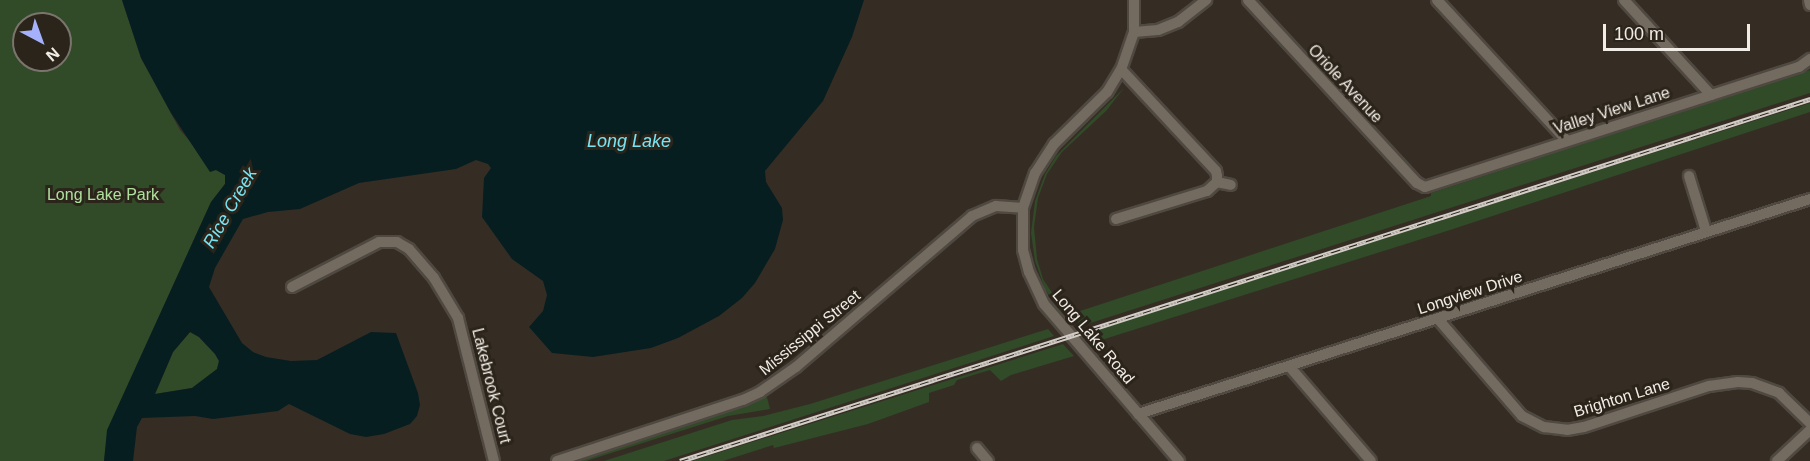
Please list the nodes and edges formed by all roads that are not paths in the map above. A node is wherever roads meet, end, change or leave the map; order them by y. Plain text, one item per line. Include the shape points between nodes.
1 (1134, 0) edge
2 (1206, 0) edge
3 (1248, 0) edge
4 (1437, 0) edge
5 (1624, 0) edge
6 (1809, 0) edge
7 (1810, 4) edge
8 (1134, 32) junction
9 (1810, 59) edge
10 (1121, 69) junction
11 (1711, 95) junction
12 (1567, 141) junction
13 (1689, 176) dead end
14 (1217, 182) junction
15 (1231, 185) dead end
16 (1421, 187) joint
17 (1810, 199) edge
18 (1023, 208) junction
19 (1116, 219) dead end
20 (1706, 231) junction
21 (292, 287) dead end
22 (1438, 319) junction
23 (1289, 366) junction
24 (1138, 414) junction
25 (1810, 423) edge
26 (1810, 430) edge
27 (977, 448) dead end
28 (494, 461) edge
29 (557, 461) edge
30 (988, 461) edge
31 (1179, 461) edge
32 (1371, 461) edge
33 (1777, 461) edge

1 - 8 street, Long Lake Road
2 - 8 street via 1178,22 1158,30
3 - 16 street, Oriole Avenue
4 - 12 street
5 - 11 street
6 - 7 street
8 - 10 street, Long Lake Road
9 - 11 street, Valley View Lane via 1799,67
10 - 14 street via 1216,171
10 - 18 street, Long Lake Road via 1100,100 1044,158
11 - 12 street, Valley View Lane
12 - 16 street, Valley View Lane
13 - 20 street
14 - 15 street
14 - 19 street via 1207,190
17 - 20 street, Longview Drive
18 - 24 street, Long Lake Road via 1025,261 1044,304
18 - 29 street, Mississippi Street via 996,206 972,216 796,367 760,392
20 - 22 street, Longview Drive
21 - 28 street, Lakebrook Court via 379,242 397,242 409,249 434,278 458,318
22 - 23 street, Longview Drive
22 - 25 street, Brighton Lane via 1522,416 1544,427 1584,427 1709,386 1738,382 1752,382 1779,393
23 - 24 street, Longview Drive
23 - 32 street
24 - 31 street, Long Lake Road
26 - 33 street
27 - 30 street

